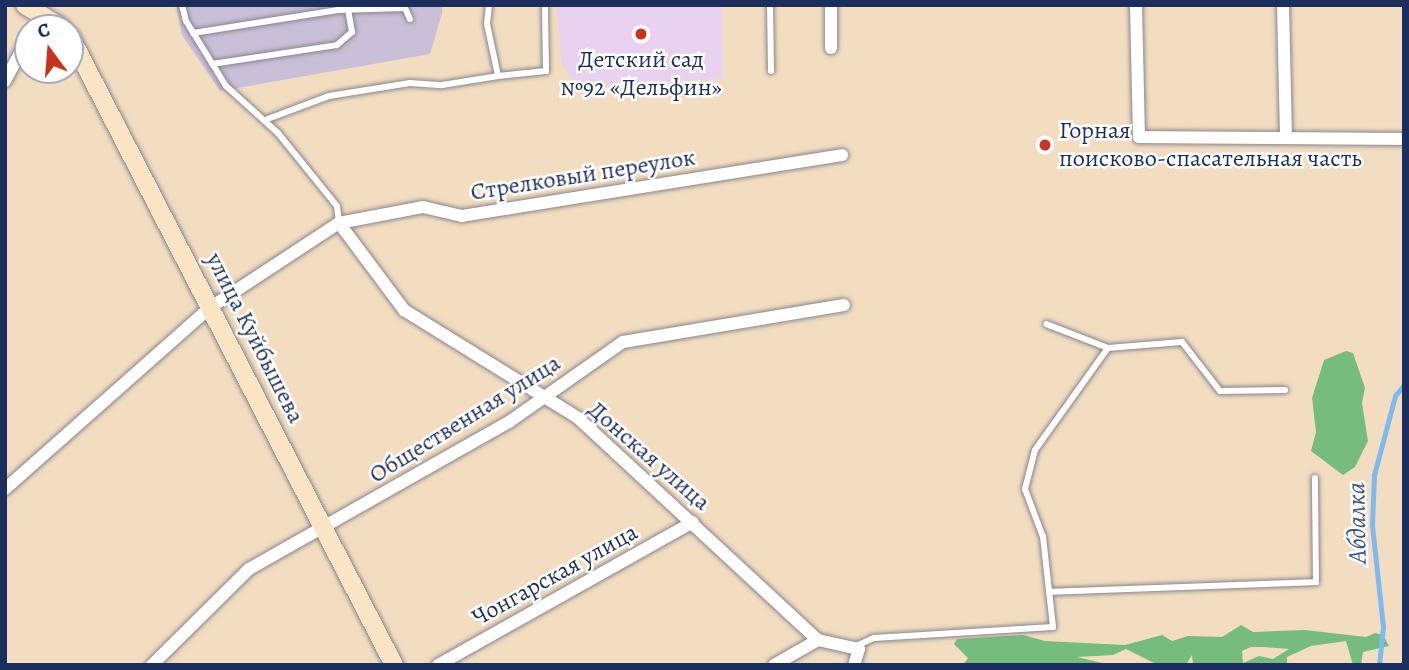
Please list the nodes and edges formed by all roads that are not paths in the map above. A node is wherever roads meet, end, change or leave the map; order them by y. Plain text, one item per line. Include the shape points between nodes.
1 (182, 5) edge
2 (489, 5) edge
3 (545, 5) edge
4 (770, 5) edge
5 (831, 5) edge
6 (1136, 5) edge
7 (1283, 5) edge
8 (348, 10) junction
9 (410, 19) dead end
10 (192, 33) junction
11 (831, 48) dead end
12 (84, 63) edge
13 (14, 64) edge
14 (212, 64) junction
15 (771, 71) dead end
16 (498, 76) junction
17 (5, 81) edge
18 (265, 120) junction
19 (1286, 138) junction
20 (1404, 139) edge
21 (842, 155) dead end
22 (339, 223) junction
23 (844, 305) dead end
24 (211, 307) junction
25 (1046, 324) dead end
26 (1108, 348) junction
27 (1285, 390) dead end
28 (542, 398) junction
29 (1315, 478) dead end
30 (5, 489) edge
31 (693, 522) junction
32 (325, 526) junction
33 (1049, 592) junction
34 (818, 640) junction
35 (851, 648) junction
36 (152, 665) edge
37 (394, 665) edge
38 (438, 665) edge
39 (774, 665) edge
40 (854, 665) edge

1 - 10 lane
2 - 16 lane via 487,24
3 - 16 lane via 546,71
4 - 15 lane
5 - 11 street
6 - 19 street via 1139,137
7 - 19 street
8 - 9 lane via 405,8
8 - 10 lane
8 - 14 lane via 352,32 337,45
10 - 14 lane
12 - 24 main road, улица Куйбышева
13 - 17 street
14 - 18 lane via 226,86
16 - 18 lane via 329,96
18 - 22 lane via 337,206
19 - 20 street
21 - 22 street, Стрелковый переулок via 462,216 423,207
22 - 24 street, Стрелковый переулок
22 - 28 street, Донская улица via 404,310
23 - 28 street, Общественная улица via 624,342
24 - 30 street, Стрелковый переулок
24 - 32 main road, улица Куйбышева
25 - 26 lane
26 - 27 lane via 1182,342 1220,391
26 - 33 lane via 1035,450 1031,463 1025,489 1043,537
28 - 31 street, Донская улица via 579,418
28 - 32 street, Общественная улица via 419,476
29 - 33 lane via 1316,582
31 - 34 street, Донская улица
31 - 38 street, Чонгарская улица
32 - 36 street, Общественная улица via 249,569
32 - 37 main road, улица Куйбышева
33 - 35 lane via 1053,627 874,638
34 - 35 street, Донская улица
34 - 39 street
35 - 40 street via 859,649

